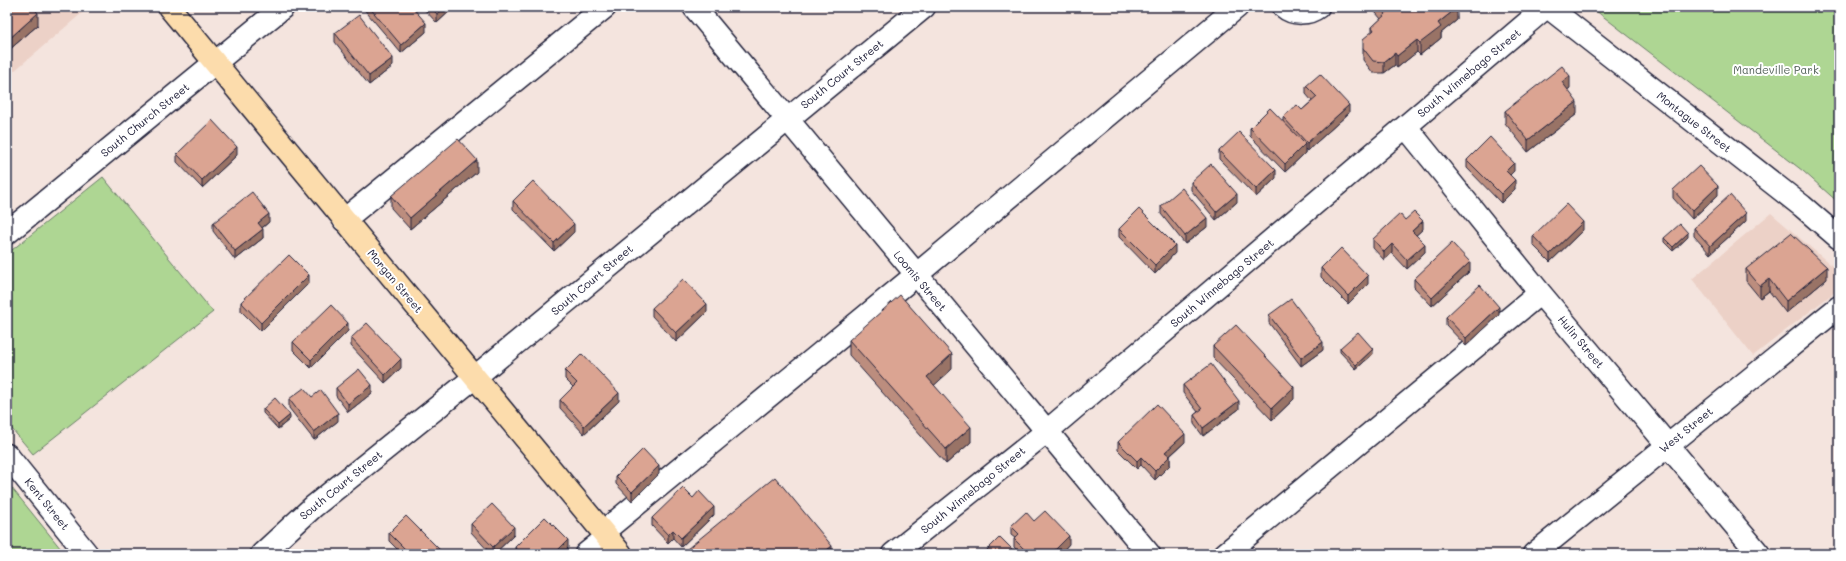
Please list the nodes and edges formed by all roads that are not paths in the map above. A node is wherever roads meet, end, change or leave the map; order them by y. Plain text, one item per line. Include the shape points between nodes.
1 (169, 7) edge
2 (283, 7) edge
3 (605, 7) edge
4 (694, 7) edge
5 (924, 7) edge
6 (1237, 7) edge
7 (1284, 7) edge
8 (1318, 7) edge
9 (1547, 7) edge
10 (215, 63) junction
11 (786, 119) junction
12 (1406, 127) junction
13 (344, 220) junction
14 (7, 233) edge
15 (1839, 238) edge
16 (916, 275) junction
17 (1540, 293) junction
18 (1839, 307) edge
19 (475, 377) junction
20 (1046, 432) junction
21 (1667, 446) junction
22 (7, 455) edge
23 (605, 534) junction
24 (87, 554) edge
25 (262, 554) edge
26 (586, 554) edge
27 (621, 554) edge
28 (894, 554) edge
29 (1149, 554) edge
30 (1225, 554) edge
31 (1534, 554) edge
32 (1759, 554) edge

1 - 10 main road, Morgan Street
2 - 10 street, South Church Street
3 - 13 street
4 - 11 street, Loomis Street
5 - 11 street, South Court Street
6 - 16 street
7 - 8 street via 1298,13
9 - 12 street, South Winnebago Street
9 - 15 street, Montague Street via 1802,206
10 - 13 main road, Morgan Street
10 - 14 street, South Church Street
11 - 16 street, Loomis Street
11 - 19 street, South Court Street
12 - 17 street, Hulin Street
12 - 20 street, South Winnebago Street
13 - 19 main road, Morgan Street
16 - 20 street, Loomis Street
16 - 23 street
17 - 21 street, Hulin Street
17 - 30 street
18 - 21 street, West Street
19 - 23 main road, Morgan Street
19 - 25 street, South Court Street via 313,507
20 - 28 street, South Winnebago Street
20 - 29 street, Loomis Street
21 - 31 street, West Street
21 - 32 street, Hulin Street
22 - 24 street, Kent Street
23 - 26 street
23 - 27 main road, Morgan Street

